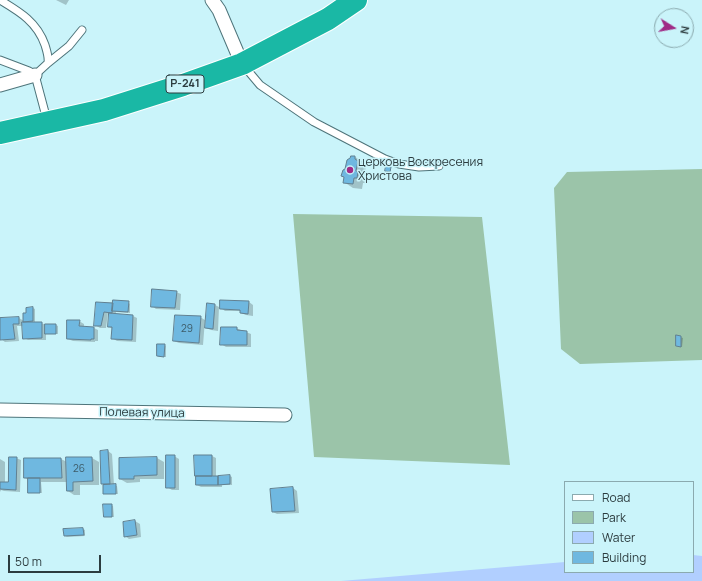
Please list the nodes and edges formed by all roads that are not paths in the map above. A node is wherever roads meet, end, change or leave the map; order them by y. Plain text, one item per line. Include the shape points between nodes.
1 (0, 0) edge
2 (212, 0) edge
3 (356, 0) edge
4 (82, 30) dead end
5 (0, 60) edge
6 (48, 64) junction
7 (242, 64) junction
8 (35, 75) junction
9 (0, 86) edge
10 (48, 122) junction
11 (0, 133) edge
12 (439, 166) dead end
13 (0, 410) edge
14 (285, 415) dead end

1 - 6 lane via 34,24 42,36 49,57
2 - 7 street via 219,10
3 - 7 highway, Р-241 via 328,19
4 - 6 lane via 70,46
5 - 8 lane
6 - 8 lane
7 - 10 highway, Р-241 via 104,110
7 - 12 lane via 260,85 292,108 379,157 419,167
8 - 9 street
8 - 10 lane
10 - 11 highway, Р-241
13 - 14 street, Полевая улица

